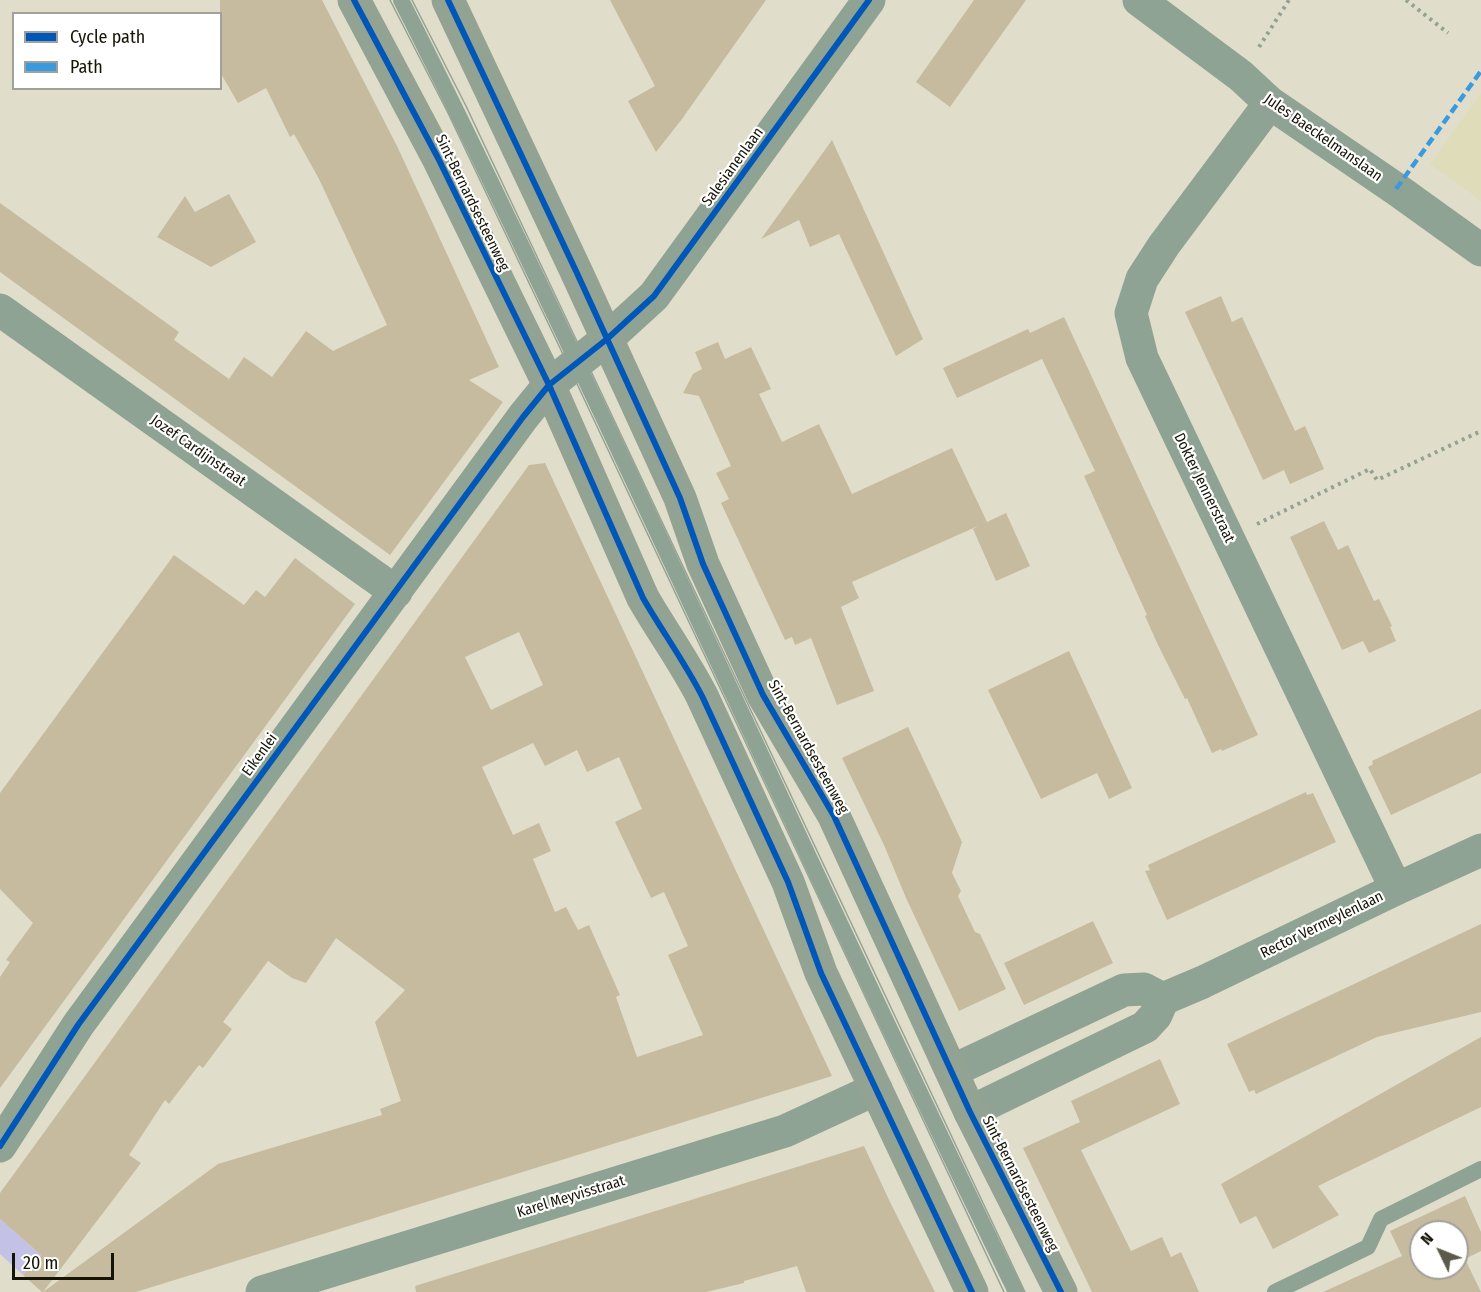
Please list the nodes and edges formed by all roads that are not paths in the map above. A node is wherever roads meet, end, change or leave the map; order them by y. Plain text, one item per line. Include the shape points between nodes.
1 (354, 0) edge
2 (401, 0) edge
3 (448, 0) edge
4 (869, 0) edge
5 (1139, 0) edge
6 (1268, 102) junction
7 (1481, 250) edge
8 (0, 310) edge
9 (607, 339) junction
10 (578, 363) junction
11 (549, 385) junction
12 (396, 592) junction
13 (1481, 852) edge
14 (1396, 889) junction
15 (1163, 999) junction
16 (1033, 1033) junction
17 (952, 1071) junction
18 (1053, 1072) junction
19 (876, 1089) junction
20 (970, 1112) junction
21 (0, 1146) edge
22 (1481, 1168) edge
23 (262, 1292) edge
24 (972, 1292) edge
25 (1016, 1292) edge
26 (1060, 1292) edge
27 (1275, 1292) edge

1 - 11 main road, Sint-Bernardsesteenweg via 438,158
2 - 10 lane
3 - 9 main road, Sint-Bernardsesteenweg
4 - 9 street, Salesianenlaan via 654,296
5 - 6 street, Jules Baeckelmanslaan via 1241,76
6 - 7 street, Jules Baeckelmanslaan
6 - 14 street, Dokter Jennerstraat via 1164,245 1142,279 1131,313 1142,358
8 - 12 street, Jozef Cardijnstraat
9 - 10 street
9 - 17 main road, Sint-Bernardsesteenweg via 681,498 703,564 763,695 834,816
10 - 11 street
10 - 25 lane
11 - 12 street, Eikenlei
11 - 19 main road, Sint-Bernardsesteenweg via 643,598 688,668 769,840 821,973
12 - 21 street, Eikenlei via 85,1016
13 - 14 street, Rector Vermeylenlaan
14 - 15 street, Rector Vermeylenlaan
15 - 16 street via 1144,989 1124,990
15 - 18 street via 1145,1027
16 - 17 street
16 - 18 street
17 - 20 main road, Sint-Bernardsesteenweg
18 - 20 street
19 - 23 street, Karel Meyvisstraat via 785,1131
19 - 24 main road, Sint-Bernardsesteenweg
20 - 26 main road, Sint-Bernardsesteenweg
22 - 27 lane via 1381,1219 1368,1247

